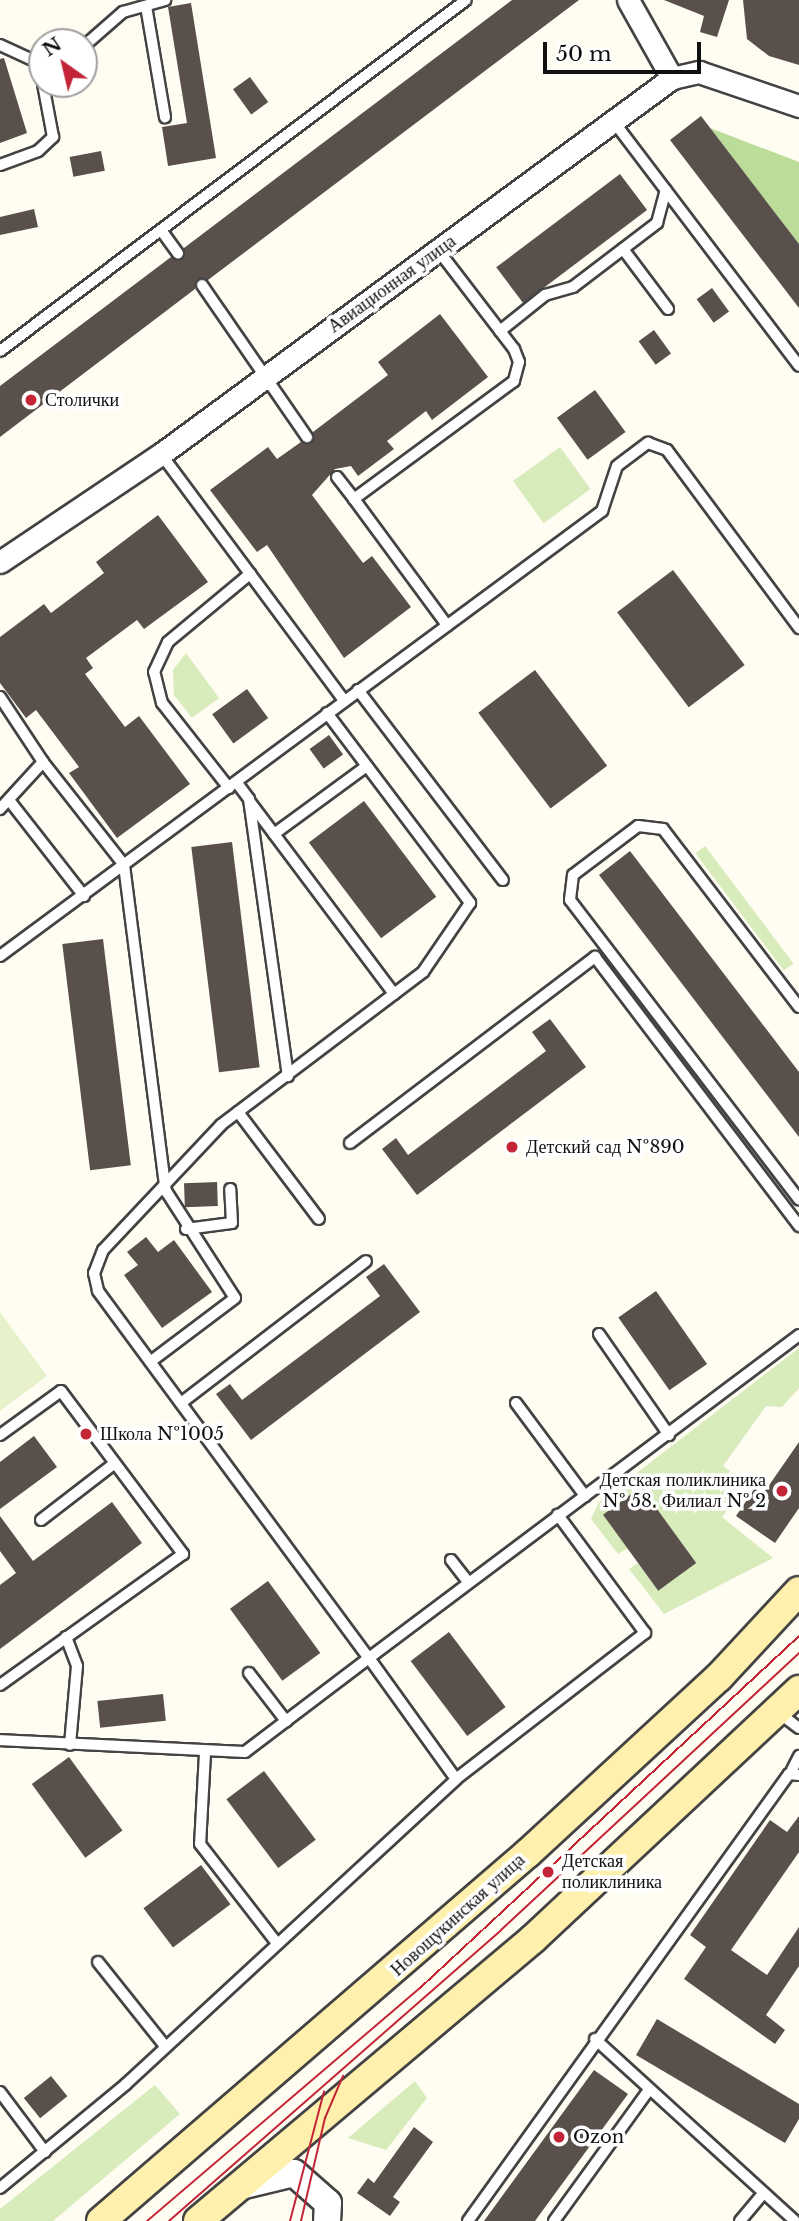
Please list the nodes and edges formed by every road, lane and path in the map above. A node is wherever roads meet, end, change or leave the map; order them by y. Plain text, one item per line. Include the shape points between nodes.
1 (165, 0) edge
2 (466, 0) edge
3 (628, 0) edge
4 (146, 6) junction
5 (98, 34) edge
6 (0, 45) edge
7 (28, 57) edge
8 (672, 78) junction
9 (45, 98) edge
10 (799, 106) edge
11 (165, 117) dead end
12 (614, 122) junction
13 (0, 165) edge
14 (667, 190) junction
15 (161, 230) junction
16 (624, 249) junction
17 (438, 250) junction
18 (178, 253) dead end
19 (202, 285) dead end
20 (668, 309) dead end
21 (500, 331) junction
22 (0, 351) edge
23 (799, 366) edge
24 (269, 374) junction
25 (307, 437) dead end
26 (161, 454) junction
27 (337, 477) dead end
28 (354, 499) junction
29 (0, 562) edge
30 (250, 574) junction
31 (447, 625) junction
32 (799, 628) edge
33 (358, 690) junction
34 (0, 697) edge
35 (344, 700) junction
36 (327, 713) junction
37 (43, 762) junction
38 (367, 766) junction
39 (233, 785) junction
40 (248, 799) junction
41 (9, 800) junction
42 (0, 809) edge
43 (274, 834) junction
44 (124, 865) junction
45 (503, 880) dead end
46 (84, 896) junction
47 (0, 956) edge
48 (394, 994) junction
49 (799, 1007) edge
50 (288, 1076) junction
51 (238, 1112) junction
52 (350, 1143) dead end
53 (230, 1189) dead end
54 (166, 1191) junction
55 (799, 1200) edge
56 (319, 1219) dead end
57 (799, 1226) edge
58 (186, 1230) junction
59 (366, 1261) dead end
60 (599, 1334) dead end
61 (799, 1335) edge
62 (150, 1362) junction
63 (181, 1402) junction
64 (516, 1403) dead end
65 (0, 1435) edge
66 (669, 1435) junction
67 (115, 1463) junction
68 (585, 1496) junction
69 (558, 1515) junction
70 (41, 1520) dead end
71 (451, 1560) dead end
72 (468, 1582) junction
73 (799, 1591) edge
74 (66, 1637) junction
75 (369, 1658) junction
76 (249, 1674) dead end
77 (0, 1685) edge
78 (799, 1690) edge
79 (789, 1720) edge
80 (286, 1721) junction
81 (0, 1740) edge
82 (71, 1745) junction
83 (205, 1753) junction
84 (799, 1756) edge
85 (795, 1773) edge
86 (456, 1779) junction
87 (276, 1942) junction
88 (98, 1962) dead end
89 (595, 2039) junction
90 (165, 2046) junction
91 (648, 2091) junction
92 (0, 2092) edge
93 (45, 2152) junction
94 (244, 2185) junction
95 (0, 2188) edge
96 (762, 2195) junction
97 (101, 2221) edge
98 (198, 2221) edge
99 (327, 2221) edge
100 (468, 2221) edge
101 (554, 2221) edge
102 (740, 2221) edge
103 (795, 2221) edge

1 - 4 lane
2 - 15 lane
3 - 8 street
4 - 5 lane via 123,12
4 - 11 lane
6 - 7 lane
8 - 10 street via 699,72
8 - 12 street, Авиационная улица
9 - 13 lane via 53,136 38,151
12 - 14 lane
12 - 17 street, Авиационная улица
14 - 16 lane via 657,223
14 - 23 lane
15 - 18 lane
15 - 22 lane
16 - 20 lane
16 - 21 lane
17 - 21 lane
17 - 24 street, Авиационная улица
19 - 24 lane
21 - 28 lane via 519,362 514,381
24 - 25 lane
24 - 26 street, Авиационная улица
26 - 29 street, Авиационная улица
26 - 30 lane
27 - 28 lane
28 - 31 lane
30 - 35 lane
30 - 39 lane via 168,642 154,672 162,703
31 - 32 lane via 602,511 617,466 648,443 667,450
31 - 33 lane
33 - 35 lane
33 - 45 lane
34 - 37 lane
35 - 36 lane
36 - 38 lane
36 - 39 lane
37 - 41 lane
37 - 44 lane
38 - 43 lane
38 - 48 lane via 470,903 423,972
39 - 40 lane
39 - 44 lane
40 - 43 lane
40 - 50 lane
41 - 42 lane
41 - 46 lane
43 - 48 lane
44 - 46 lane
44 - 54 lane
46 - 47 lane
48 - 50 lane
49 - 55 lane via 663,829 638,826 573,875 570,900
50 - 51 lane
51 - 54 lane via 190,1156
51 - 56 lane
52 - 57 lane via 595,957
53 - 58 lane via 232,1223
54 - 58 lane
54 - 62 lane via 103,1250 94,1273 99,1291
58 - 62 lane via 235,1298
59 - 63 lane
60 - 66 lane
61 - 66 lane
62 - 63 lane
63 - 75 lane
64 - 68 lane
65 - 67 lane via 61,1391
66 - 68 lane
67 - 70 lane
67 - 74 lane via 183,1553
68 - 69 lane
69 - 72 lane
69 - 86 lane via 645,1633
71 - 72 lane
72 - 75 lane
73 - 97 main road, Новощукинская улица via 719,1677 528,1853
74 - 77 lane
74 - 82 lane via 77,1666
75 - 80 lane
75 - 86 lane
76 - 80 lane
78 - 79 main road
79 - 94 main road
80 - 83 lane via 245,1752
81 - 82 lane
82 - 83 lane
83 - 87 lane via 200,1844
84 - 85 lane
85 - 89 lane
86 - 87 lane
87 - 90 lane
88 - 90 lane
89 - 91 lane
89 - 100 lane
90 - 93 lane
91 - 96 lane
91 - 101 lane
92 - 93 lane
93 - 95 lane
94 - 98 main road
94 - 99 street via 294,2173 328,2203
96 - 102 lane
96 - 103 lane

